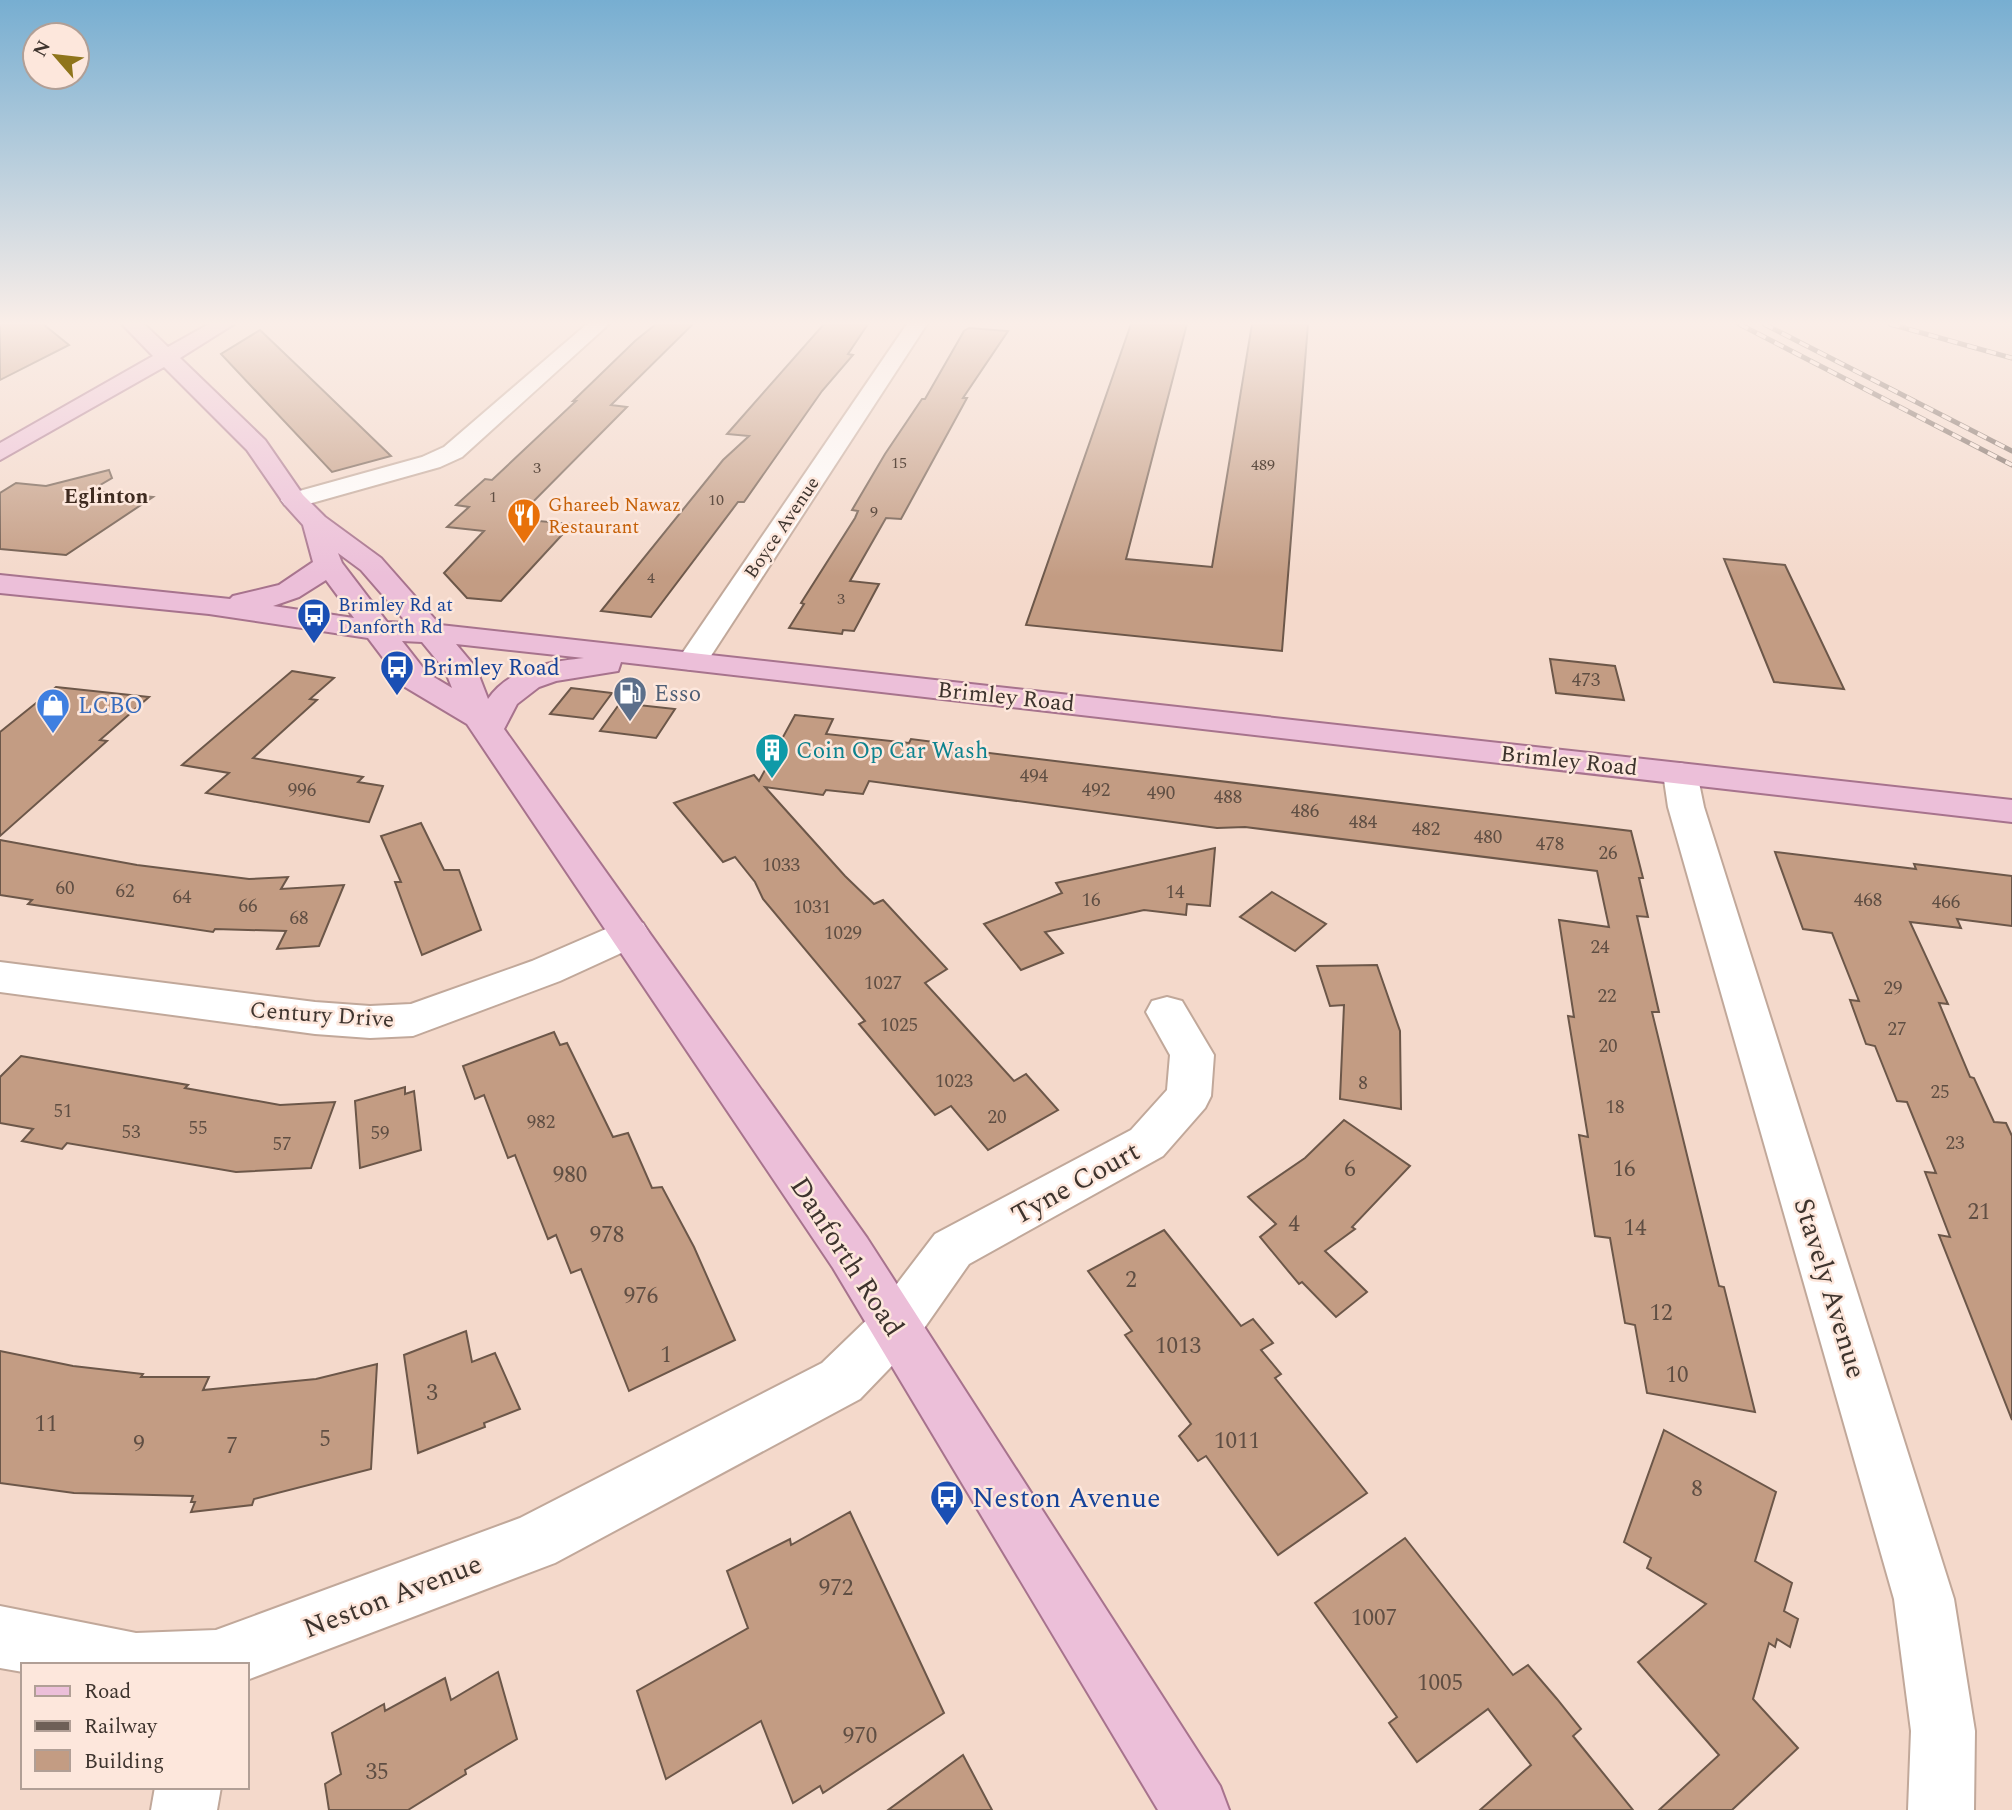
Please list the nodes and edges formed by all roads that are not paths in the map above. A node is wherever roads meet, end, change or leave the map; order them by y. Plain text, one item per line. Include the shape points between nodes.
1 (39, 408) edge
2 (78, 408) edge
3 (219, 408) edge
4 (503, 408) edge
5 (856, 408) edge
6 (0, 427) edge
7 (0, 453) edge
8 (294, 500) junction
9 (316, 523) junction
10 (327, 564) junction
11 (0, 584) edge
12 (209, 605) junction
13 (377, 629) junction
14 (430, 633) junction
15 (676, 659) junction
16 (484, 723) junction
17 (1679, 773) junction
18 (2012, 811) edge
19 (629, 933) junction
20 (0, 977) edge
21 (1167, 1012) dead end
22 (894, 1327) junction
23 (0, 1637) edge
24 (131, 1663) edge
25 (215, 1663) edge
26 (188, 1789) edge
27 (184, 1810) edge
28 (1196, 1810) edge
29 (1941, 1810) edge

1 - 6 main road
2 - 7 main road
3 - 8 main road, Danforth Road via 256,445
4 - 8 street via 453,452 431,462
5 - 15 street, Boyce Avenue
8 - 9 main road, Danforth Road
9 - 10 main road, Danforth Road
9 - 14 main road, Danforth Road via 371,564
10 - 12 main road via 299,588 263,600
10 - 13 main road, Danforth Road
11 - 12 main road, Brimley Road
12 - 13 main road, Brimley Road
13 - 14 main road, Brimley Road
13 - 16 main road, Danforth Road via 416,680
14 - 15 main road, Brimley Road
14 - 16 main road, Danforth Road via 460,668
15 - 16 main road via 556,672 527,680 506,695
15 - 17 main road, Brimley Road
16 - 19 main road, Danforth Road
17 - 18 main road, Brimley Road
17 - 29 street, Stavely Avenue via 1924,1599 1946,1774
19 - 20 street, Century Drive via 546,971 413,1020 315,1018
19 - 22 main road, Danforth Road via 850,1253
21 - 22 street, Tyne Court via 1192,1055 1189,1096 1147,1143 951,1249
22 - 25 street, Neston Avenue via 841,1381 534,1542
22 - 28 main road, Danforth Road
23 - 24 street, Neston Avenue
26 - 27 street

